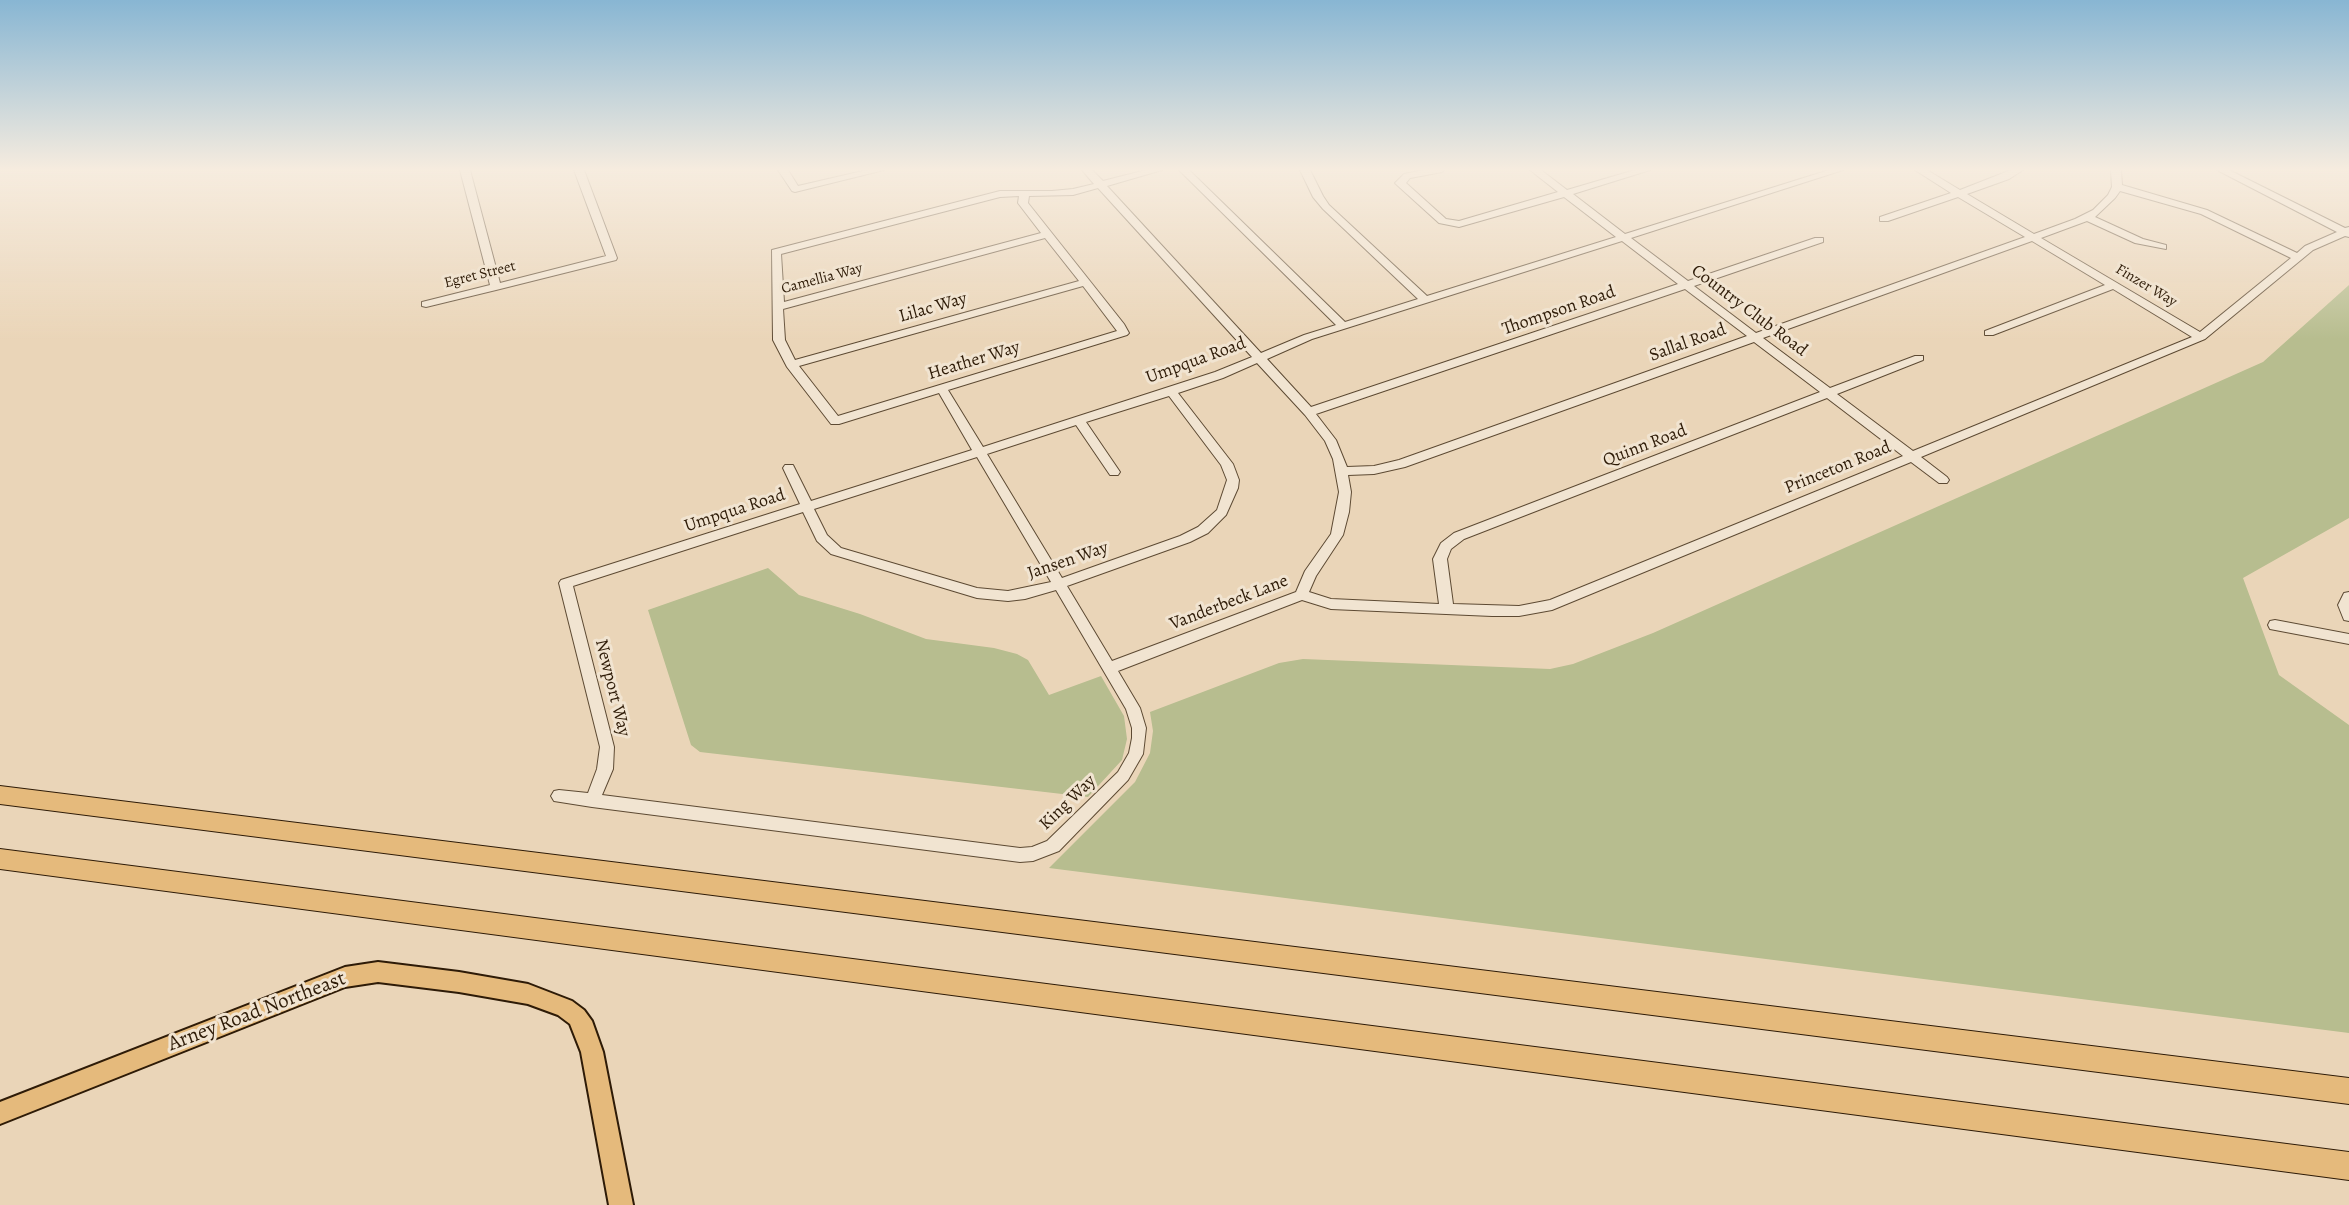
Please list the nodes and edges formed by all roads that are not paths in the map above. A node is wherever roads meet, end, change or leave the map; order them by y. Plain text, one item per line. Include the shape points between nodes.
1 (480, 226) edge
2 (600, 226) edge
3 (874, 226) edge
4 (1041, 226) edge
5 (1139, 226) edge
6 (1241, 226) edge
7 (1346, 226) edge
8 (1608, 226) edge
9 (1660, 226) edge
10 (2015, 226) edge
11 (2063, 226) edge
12 (2108, 226) edge
13 (2233, 226) edge
14 (2347, 232) edge
15 (1047, 234) junction
16 (2033, 237) junction
17 (1623, 238) junction
18 (1819, 240) dead end
19 (2162, 247) dead end
20 (2297, 257) junction
21 (1085, 282) junction
22 (1686, 285) junction
23 (2114, 285) junction
24 (496, 287) junction
25 (1425, 300) junction
26 (426, 304) dead end
27 (778, 307) junction
28 (1343, 326) junction
29 (1989, 333) dead end
30 (1754, 337) junction
31 (2201, 337) junction
32 (1260, 357) junction
33 (1919, 358) dead end
34 (791, 365) junction
35 (942, 389) junction
36 (1171, 391) junction
37 (1829, 394) junction
38 (1309, 412) junction
39 (1078, 420) junction
40 (979, 452) junction
41 (1912, 457) junction
42 (789, 468) dead end
43 (1343, 471) junction
44 (1114, 472) dead end
45 (1942, 480) dead end
46 (806, 507) junction
47 (566, 583) joint
48 (1059, 585) junction
49 (1301, 595) junction
50 (2349, 597) edge
51 (1446, 609) junction
52 (2349, 615) edge
53 (2275, 625) dead end
54 (2349, 639) edge
55 (1110, 668) junction
56 (0, 795) edge
57 (559, 796) dead end
58 (592, 801) junction
59 (0, 859) edge
60 (2349, 1090) edge
61 (0, 1113) edge
62 (2349, 1166) edge
63 (621, 1205) edge

1 - 24 street
2 - 24 street, Egret Street via 612,258
3 - 27 street via 776,252
4 - 15 street
5 - 32 street, Vanderbeck Lane
6 - 28 street
7 - 25 street
8 - 17 street, Country Club Road
9 - 17 street, Umpqua Road
10 - 16 street, Finzer Way
11 - 16 street, Sallal Road
12 - 19 street
13 - 20 street
14 - 20 street, Princeton Road via 2316,243
15 - 21 street
15 - 27 street, Camellia Way
16 - 23 street, Finzer Way
16 - 30 street, Sallal Road
17 - 22 street, Country Club Road
17 - 25 street, Umpqua Road
18 - 22 street, Thompson Road
20 - 31 street, Princeton Road
21 - 34 street, Lilac Way
21 - 35 street, Heather Way via 1123,333
22 - 30 street, Country Club Road
22 - 38 street, Thompson Road
23 - 29 street
23 - 31 street, Finzer Way
24 - 26 street, Egret Street
25 - 28 street, Umpqua Road
27 - 34 street via 779,340
28 - 32 street, Umpqua Road
30 - 37 street, Country Club Road
30 - 43 street, Sallal Road via 1401,464
31 - 41 street, Princeton Road
32 - 36 street, Umpqua Road
32 - 38 street, Vanderbeck Lane
33 - 37 street, Quinn Road
34 - 35 street, Heather Way via 835,421
35 - 40 street, King Way
36 - 39 street, Umpqua Road
36 - 48 street, Jansen Way via 1227,464 1233,480 1227,504 1216,519 1196,534
37 - 41 street, Country Club Road
37 - 51 street, Quinn Road via 1460,536 1446,546 1440,559
38 - 43 street, Vanderbeck Lane via 1330,440
39 - 40 street, Umpqua Road
39 - 44 street
40 - 46 street, Umpqua Road
40 - 48 street, King Way
41 - 45 street, Country Club Road
41 - 51 street, Princeton Road via 1552,605 1508,612
42 - 46 street, Jansen Way
43 - 49 street, Vanderbeck Lane via 1341,524
46 - 47 street, Umpqua Road
46 - 48 street, Jansen Way via 825,543 846,555 990,595 1025,594
47 - 58 street, Newport Way via 607,747 605,769
48 - 55 street, King Way
49 - 51 street, Princeton Road via 1331,604
49 - 55 street, Vanderbeck Lane
50 - 52 street via 2345,605
53 - 54 street
55 - 58 street, King Way via 1137,717 1136,754 1123,776 1063,839 1044,851 1020,855
56 - 60 highway
57 - 58 street, King Way
59 - 62 highway
61 - 63 main road, Arney Road Northeast via 345,977 378,972 459,982 528,994 566,1008 584,1028

